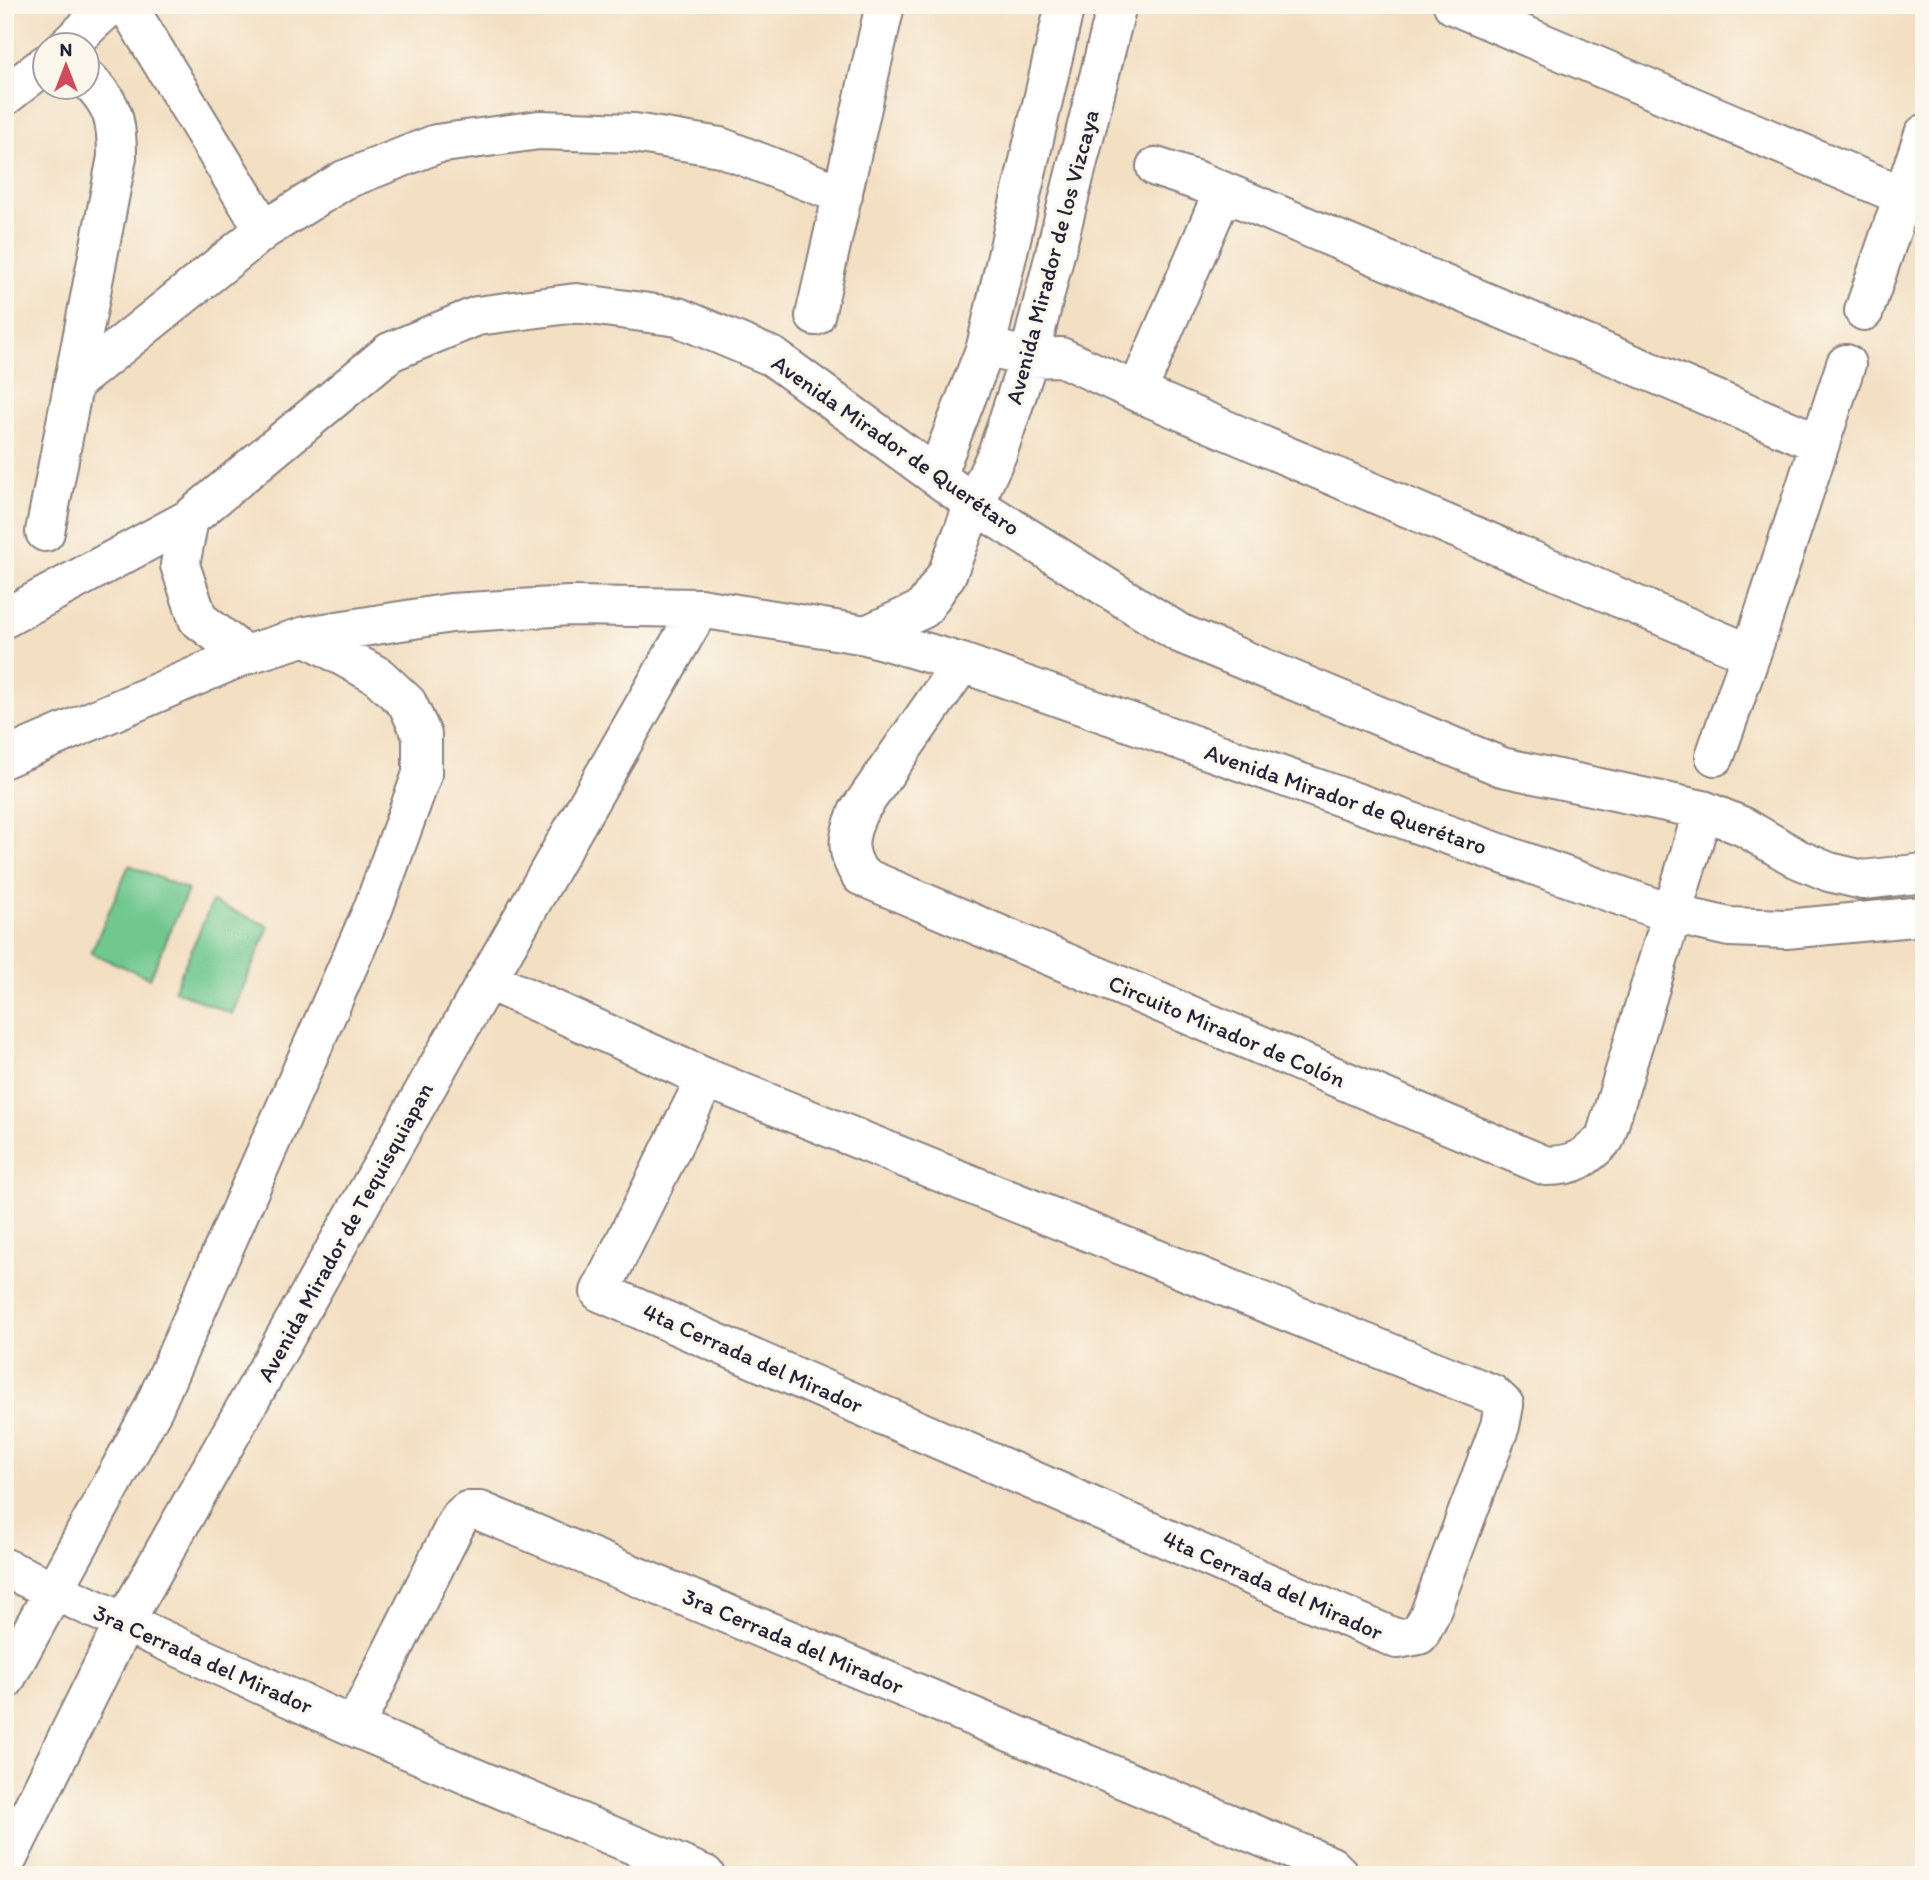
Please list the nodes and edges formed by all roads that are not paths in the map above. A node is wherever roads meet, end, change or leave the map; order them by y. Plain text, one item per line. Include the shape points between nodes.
1 (111, 5) edge
2 (127, 5) edge
3 (886, 5) edge
4 (1065, 5) edge
5 (1453, 5) edge
6 (1115, 6) edge
7 (81, 32) edge
8 (32, 75) edge
9 (102, 93) edge
10 (5, 96) edge
11 (1924, 134) edge
12 (1156, 167) dead end
13 (1223, 192) junction
14 (842, 194) junction
15 (1902, 196) junction
16 (264, 230) junction
17 (1864, 311) dead end
18 (815, 316) dead end
19 (986, 347) junction
20 (1029, 358) junction
21 (1846, 364) dead end
22 (73, 384) junction
23 (1137, 391) junction
24 (1819, 443) junction
25 (936, 476) junction
26 (974, 504) junction
27 (189, 519) junction
28 (45, 532) dead end
29 (700, 608) junction
30 (5, 618) edge
31 (866, 635) junction
32 (306, 636) junction
33 (1751, 654) junction
34 (246, 656) junction
35 (962, 663) junction
36 (1715, 755) dead end
37 (5, 758) edge
38 (1703, 810) junction
39 (1924, 873) edge
40 (1672, 914) junction
41 (1924, 916) edge
42 (487, 980) junction
43 (706, 1078) junction
44 (5, 1569) edge
45 (53, 1590) junction
46 (124, 1623) junction
47 (5, 1680) edge
48 (354, 1727) junction
49 (5, 1864) edge
50 (705, 1875) edge
51 (1340, 1875) edge

1 - 7 street
2 - 16 street
3 - 14 street
4 - 19 street, Avenida Mirador de los Vizcaya
5 - 15 street
6 - 20 street, Avenida Mirador de los Vizcaya
8 - 10 street
9 - 22 street via 113,113 117,157
11 - 15 street
12 - 13 street
13 - 23 street
13 - 24 street
14 - 16 street via 720,147 634,133 539,130 436,144 344,180
14 - 18 street
15 - 17 street
16 - 22 street
19 - 20 street
19 - 25 street, Avenida Mirador de los Vizcaya
20 - 23 street via 1061,357
20 - 26 street, Avenida Mirador de los Vizcaya via 997,454
21 - 24 street
22 - 28 street
23 - 33 street
24 - 33 street
25 - 26 street, Avenida Mirador de Querétaro
25 - 27 street, Avenida Mirador de Querétaro via 773,356 678,317 576,303 477,316 390,352
26 - 31 street, Avenida Mirador de los Vizcaya via 947,575 923,609
26 - 38 street, Avenida Mirador de Querétaro via 1180,633 1502,766
27 - 30 street, Avenida Mirador de Querétaro
27 - 34 street via 180,565 198,619
29 - 31 street, Avenida Mirador de Querétaro
29 - 32 street, Avenida Mirador de Querétaro via 570,606 451,613
29 - 42 street, Avenida Mirador de Tequisquiapan
31 - 35 street, Avenida Mirador de Querétaro
32 - 34 street, Avenida Mirador de Querétaro
32 - 45 street via 378,676 407,703 422,735 422,774 373,909 153,1409
33 - 36 street
34 - 37 street, Avenida Mirador de Querétaro
35 - 40 street, Avenida Mirador de Querétaro
35 - 40 street, Circuito Mirador de Colón via 858,812 848,847 861,876 1546,1166 1577,1162 1605,1138
38 - 39 street, Avenida Mirador de Querétaro via 1829,872 1863,880
38 - 40 street, Circuito Mirador de Colón
40 - 41 street, Avenida Mirador de Querétaro via 1728,927 1786,929
42 - 43 street, 4ta Cerrada del Mirador
42 - 46 street, Avenida Mirador de Tequisquiapan
43 - 43 street, 4ta Cerrada del Mirador via 1492,1394 1504,1405 1500,1426 1419,1635 1397,1639 600,1292
44 - 45 street, 3ra Cerrada del Mirador
45 - 46 street, 3ra Cerrada del Mirador
45 - 47 street
46 - 48 street, 3ra Cerrada del Mirador
46 - 49 street, Avenida Mirador de Tequisquiapan
48 - 50 street, 3ra Cerrada del Mirador
48 - 51 street, 3ra Cerrada del Mirador via 459,1518 467,1511 480,1511 1331,1866

